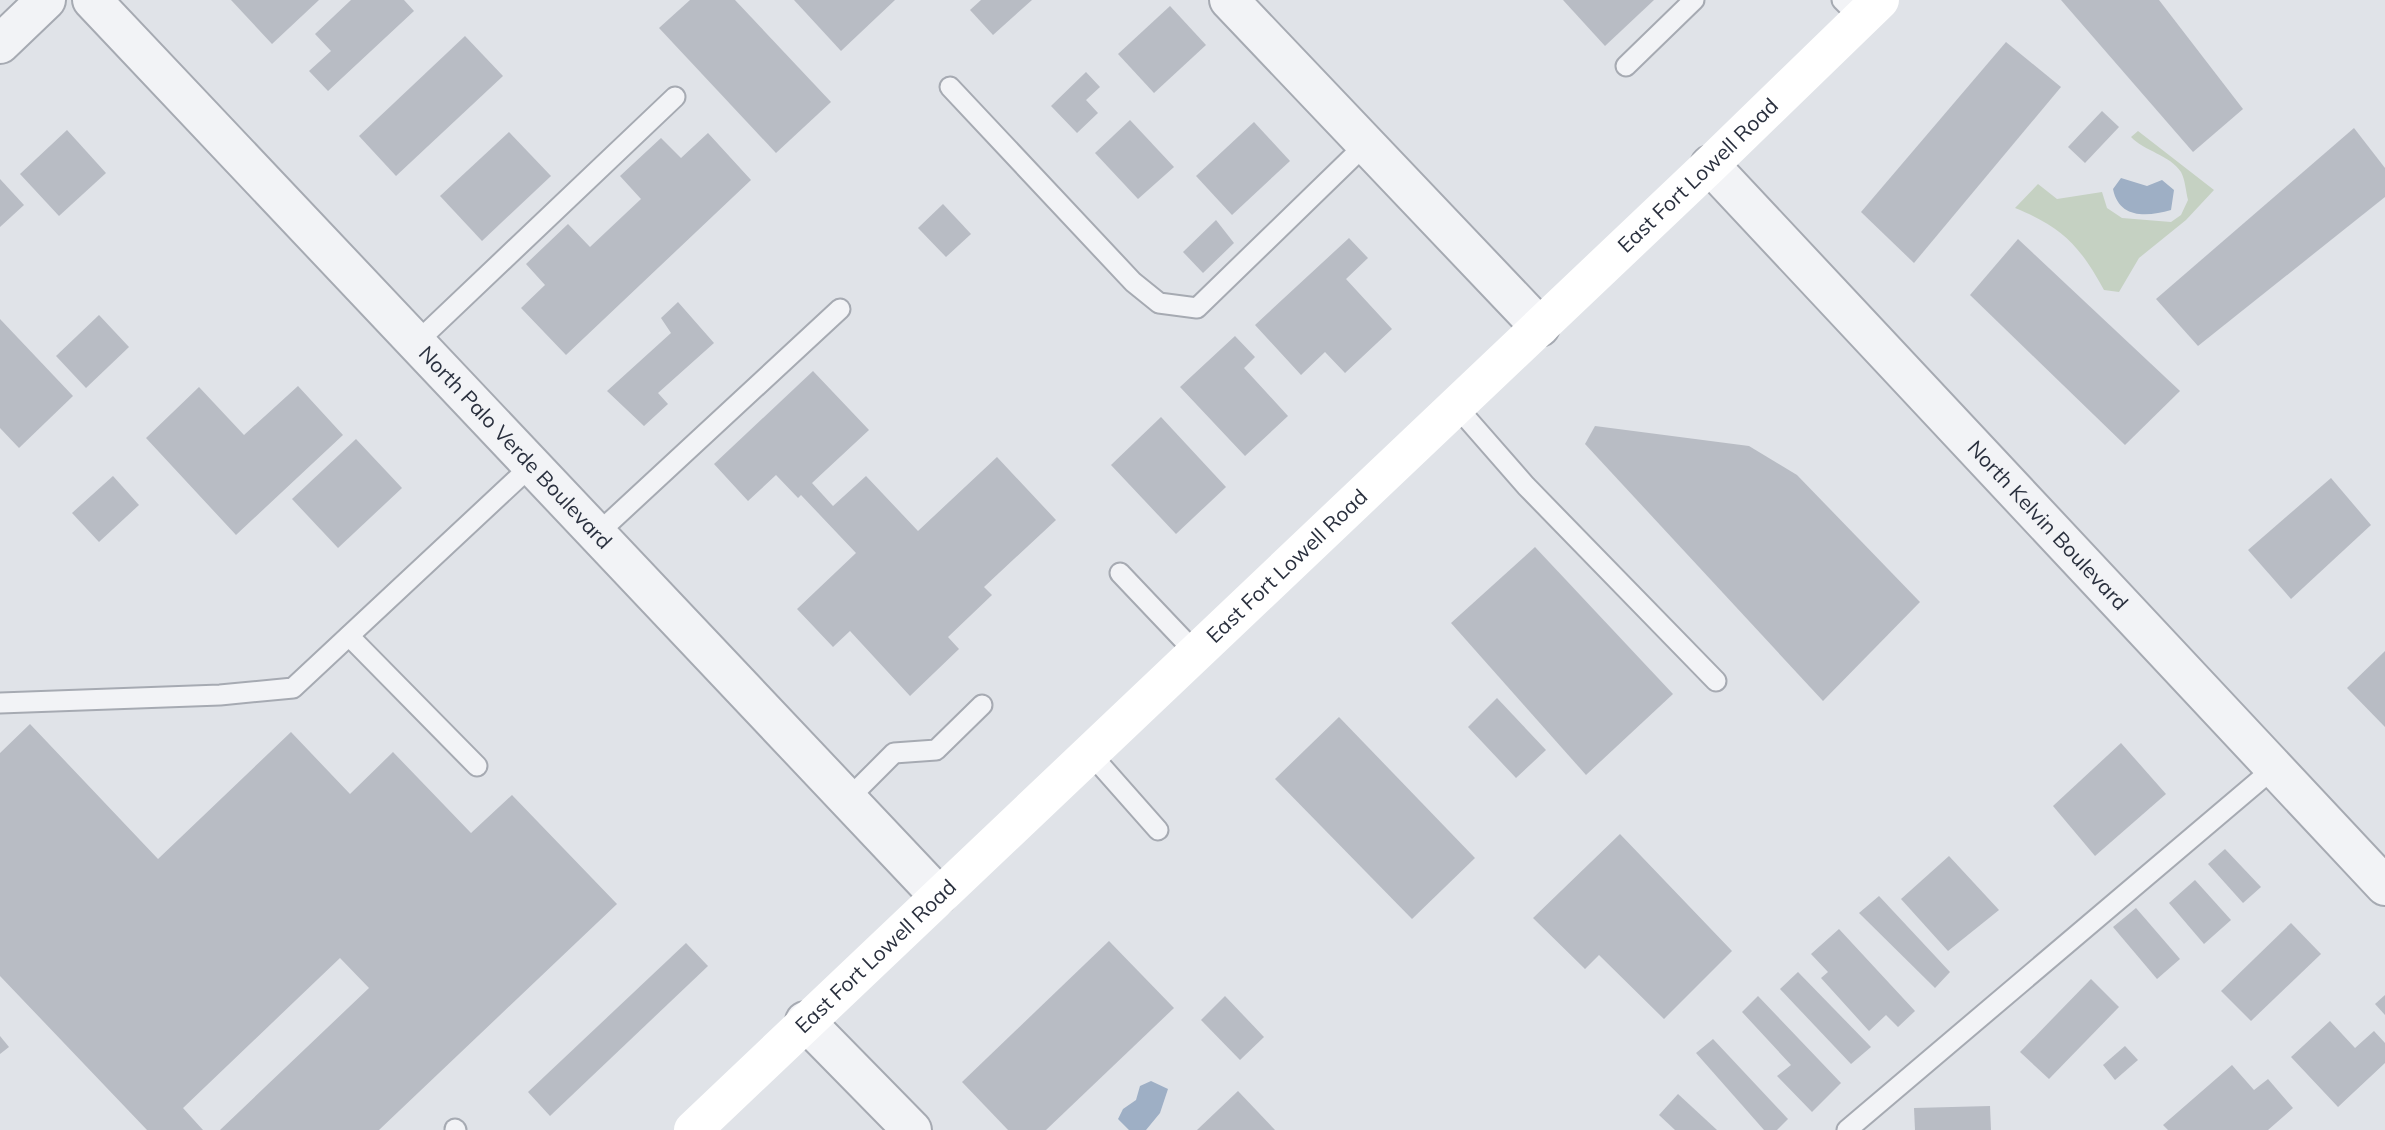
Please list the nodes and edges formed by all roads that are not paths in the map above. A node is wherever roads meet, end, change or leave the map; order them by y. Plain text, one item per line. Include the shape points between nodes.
1 (46, 0) edge
2 (92, 0) edge
3 (1229, 0) edge
4 (1694, 0) edge
5 (1861, 6) edge
6 (0, 44) edge
7 (1626, 66) dead end
8 (950, 87) dead end
9 (675, 97) dead end
10 (1366, 144) junction
11 (1710, 165) junction
12 (840, 309) dead end
13 (1539, 327) junction
14 (416, 343) junction
15 (1456, 406) junction
16 (531, 465) junction
17 (597, 534) junction
18 (1120, 573) dead end
19 (349, 636) junction
20 (1195, 652) junction
21 (1716, 681) dead end
22 (0, 704) edge
23 (982, 705) dead end
24 (1089, 752) junction
25 (477, 766) dead end
26 (2274, 768) junction
27 (847, 800) junction
28 (1158, 830) dead end
29 (2385, 886) edge
30 (938, 895) junction
31 (805, 1021) junction
32 (693, 1130) edge
33 (912, 1130) edge
34 (1847, 1130) edge

1 - 6 street
2 - 14 street, North Palo Verde Boulevard
3 - 10 street
4 - 7 lane
5 - 11 main road, East Fort Lowell Road
8 - 10 lane via 1133,282 1159,303 1197,308
9 - 14 lane
10 - 13 street
11 - 13 main road, East Fort Lowell Road
11 - 26 street, North Kelvin Boulevard
12 - 17 lane
13 - 15 main road, East Fort Lowell Road
14 - 16 street, North Palo Verde Boulevard
15 - 20 main road, East Fort Lowell Road
15 - 21 lane via 1526,486
16 - 17 street, North Palo Verde Boulevard
16 - 19 lane
17 - 27 street, North Palo Verde Boulevard
18 - 20 lane
19 - 22 lane via 293,688
19 - 25 lane
20 - 24 main road, East Fort Lowell Road
23 - 27 lane via 936,750 894,753
24 - 28 lane
24 - 30 main road, East Fort Lowell Road
26 - 29 street, North Kelvin Boulevard
26 - 34 lane
27 - 30 street, North Palo Verde Boulevard
30 - 31 main road, East Fort Lowell Road
31 - 32 main road, East Fort Lowell Road
31 - 33 street

